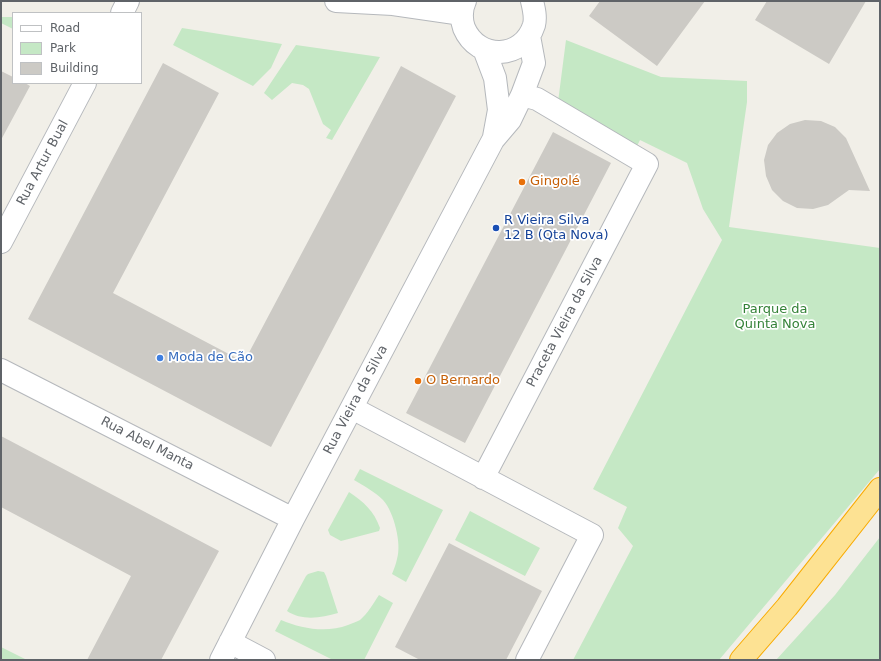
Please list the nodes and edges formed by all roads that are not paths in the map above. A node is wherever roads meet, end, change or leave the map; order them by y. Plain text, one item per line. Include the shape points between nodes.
1 (128, 1) edge
2 (337, 1) edge
3 (532, 1) edge
4 (549, 1) edge
5 (464, 7) edge
6 (122, 12) edge
7 (531, 30) junction
8 (484, 49) junction
9 (84, 84) edge
10 (522, 95) junction
11 (493, 140) junction
12 (1, 242) edge
13 (1, 370) edge
14 (352, 408) junction
15 (483, 478) junction
16 (880, 489) edge
17 (293, 519) junction
18 (225, 651) edge
19 (264, 660) edge
20 (527, 660) edge
21 (741, 660) edge

1 - 6 street
2 - 5 street
3 - 7 street, Rua Vieira da Silva via 535,12
4 - 7 street
5 - 8 street via 463,25 467,35 474,44
7 - 8 street via 520,46 509,51 496,52
7 - 10 street, Rua Vieira da Silva via 534,63
8 - 11 street, Rua Vieira da Silva via 495,78 499,110
9 - 12 street, Rua Artur Bual
10 - 11 street, Rua Vieira da Silva via 510,120
10 - 15 street, Praceta Vieira da Silva via 537,99 647,164
11 - 14 street, Rua Vieira da Silva
13 - 17 street, Rua Abel Manta
14 - 15 street
14 - 17 street, Rua Vieira da Silva
15 - 20 street via 592,535
16 - 21 highway via 792,601
17 - 18 street, Rua Vieira da Silva
18 - 19 street

